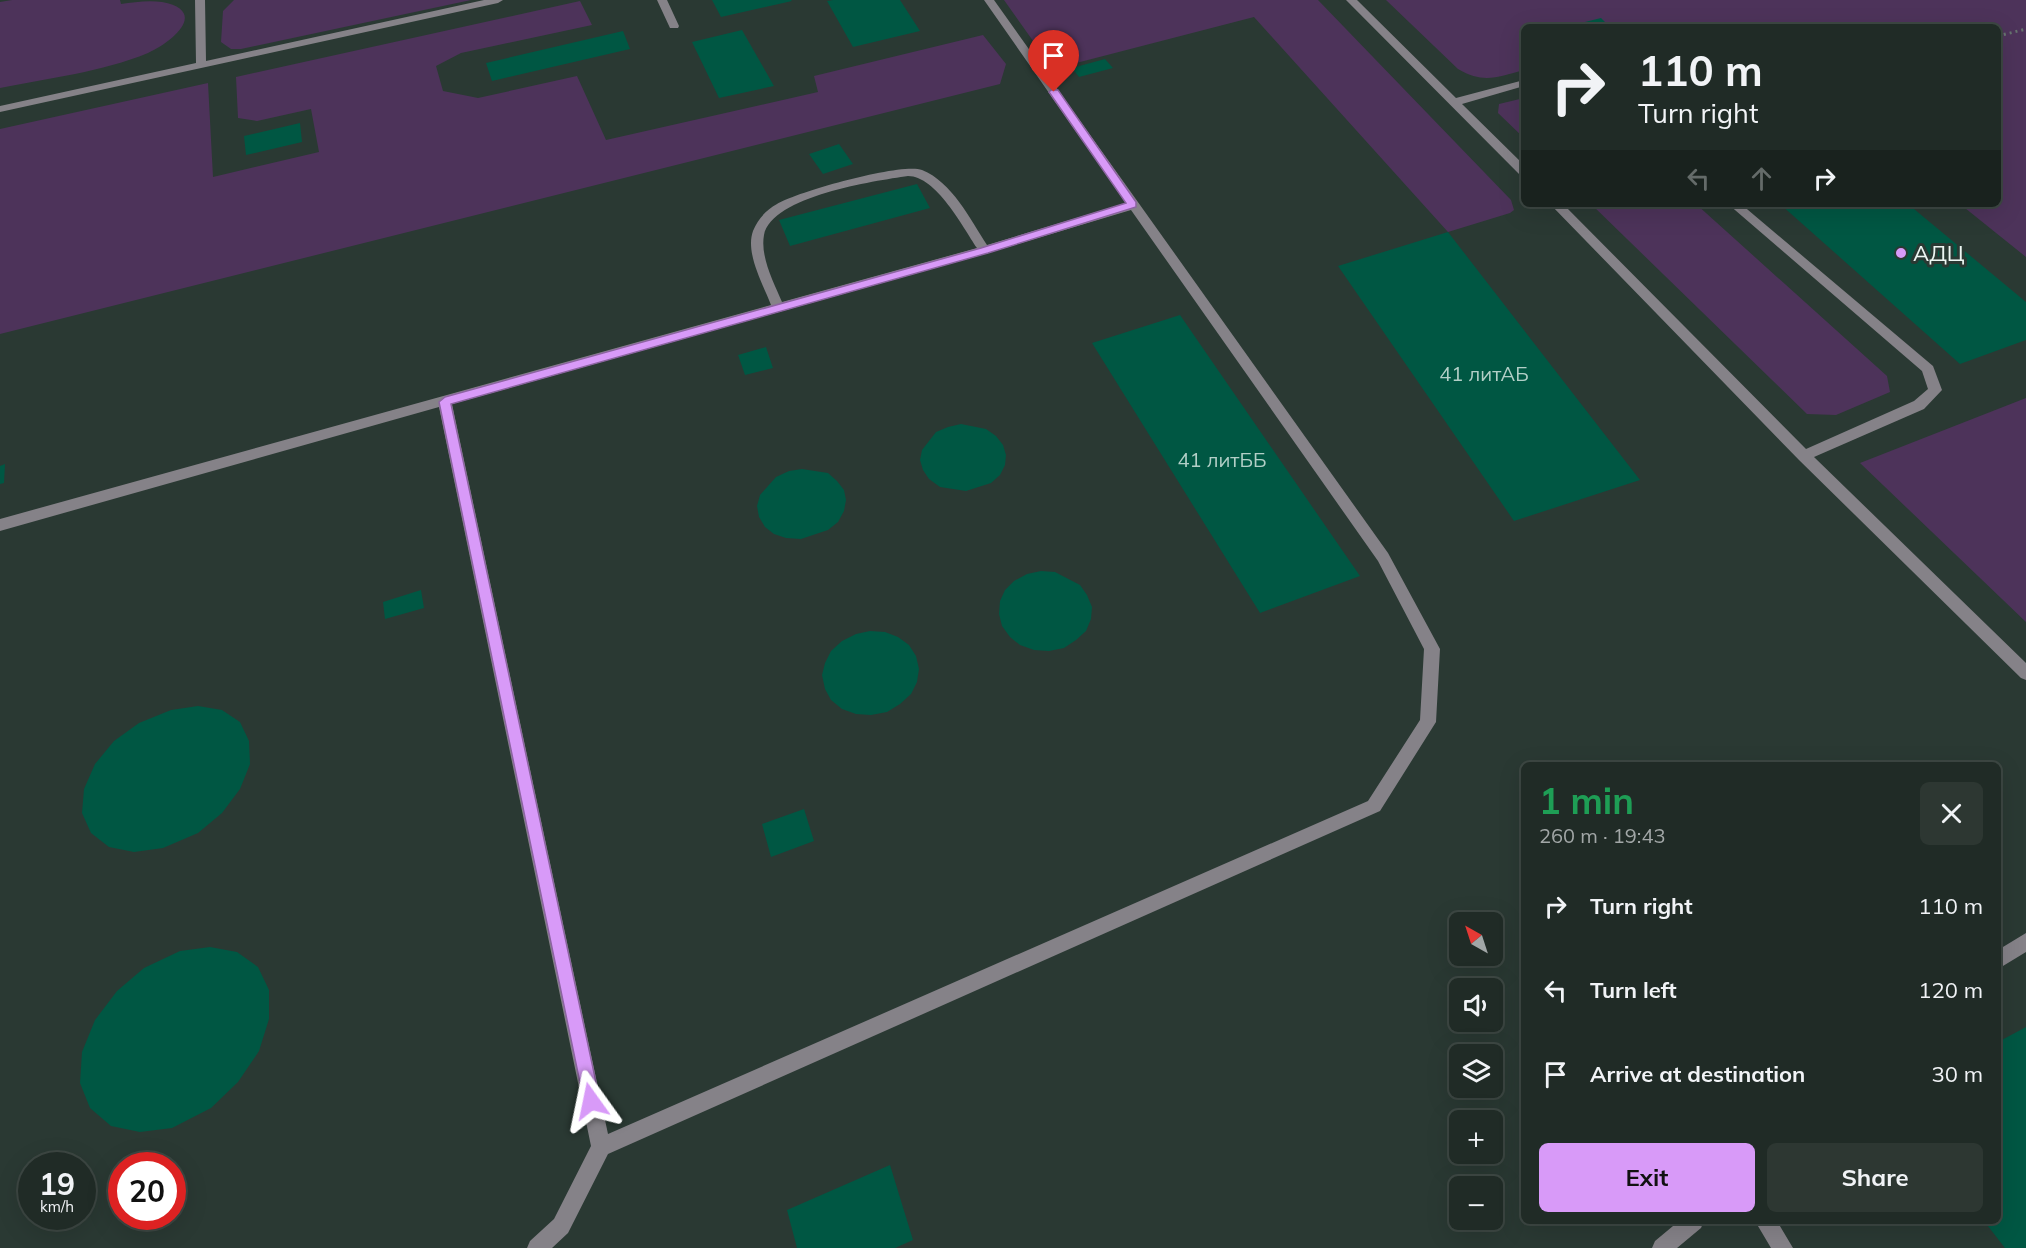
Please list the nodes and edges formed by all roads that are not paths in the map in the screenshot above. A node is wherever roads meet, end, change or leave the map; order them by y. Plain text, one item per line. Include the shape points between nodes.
1 (200, 0) edge
2 (498, 0) edge
3 (662, 0) edge
4 (989, 0) edge
5 (1351, 0) edge
6 (674, 26) dead end
7 (201, 63) junction
8 (1521, 84) edge
9 (1456, 102) junction
10 (0, 109) edge
11 (1521, 169) edge
12 (1133, 204) junction
13 (1559, 207) edge
14 (1738, 207) edge
15 (984, 250) junction
16 (778, 308) junction
17 (445, 402) junction
18 (1804, 456) junction
19 (0, 525) edge
20 (2026, 673) edge
21 (2026, 942) edge
22 (2001, 958) edge
23 (601, 1147) junction
24 (1690, 1224) edge
25 (1767, 1224) edge
26 (537, 1248) edge
27 (1662, 1248) edge
28 (1783, 1248) edge

1 - 7 lane
2 - 7 lane
3 - 6 lane
4 - 12 lane
5 - 9 lane
7 - 10 lane
8 - 9 lane
9 - 11 lane
12 - 15 lane
12 - 23 lane via 1383,557 1432,649 1428,722 1374,806
13 - 18 lane
14 - 18 lane via 1928,369 1935,390 1919,405
15 - 16 lane
15 - 16 lane via 938,184 916,172 894,172 789,202 766,216 758,236 760,255
16 - 17 lane
17 - 19 lane
17 - 23 lane
18 - 20 lane
21 - 22 lane
23 - 26 lane via 561,1226
24 - 27 lane
25 - 28 lane

